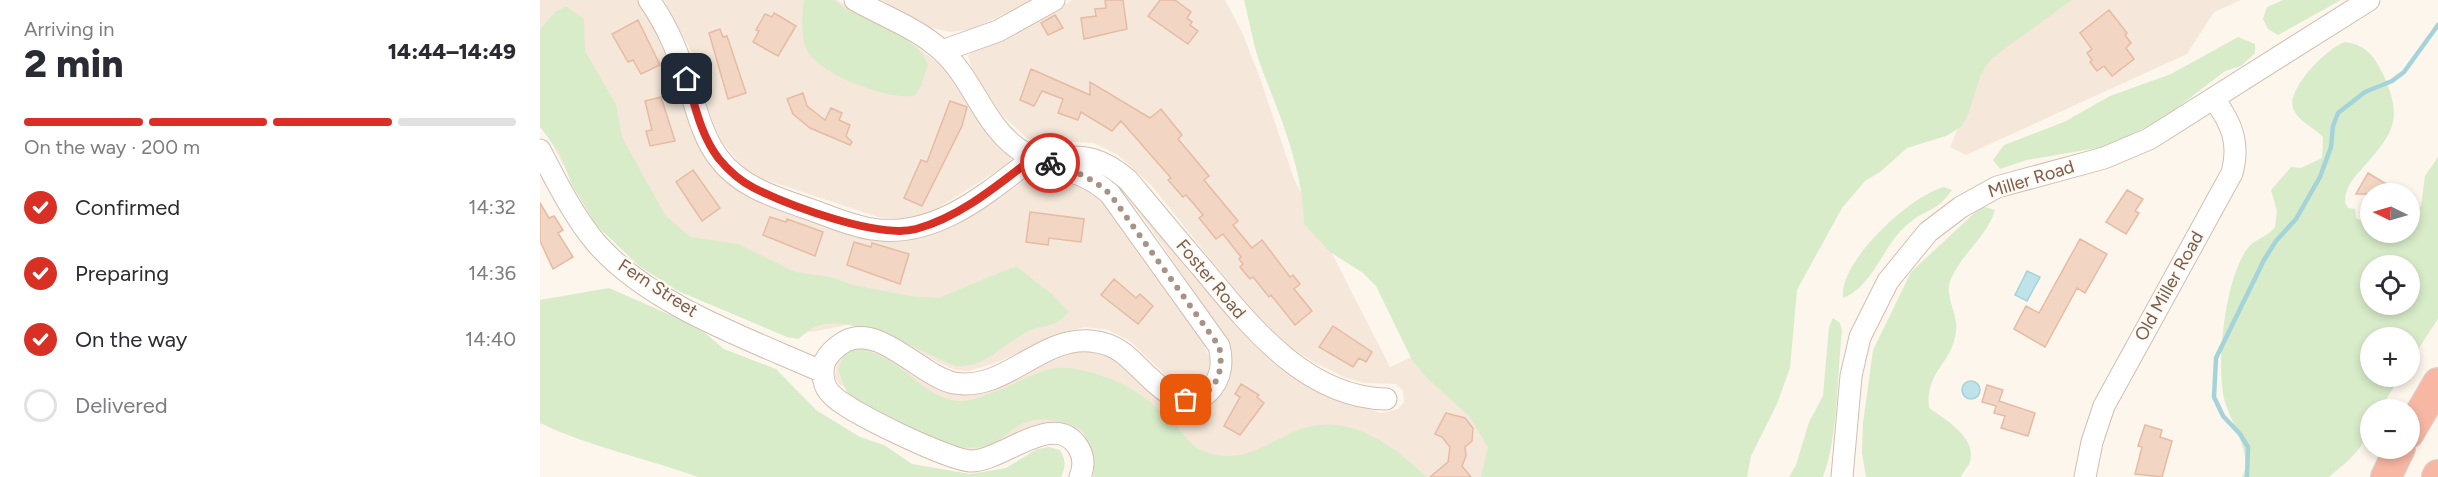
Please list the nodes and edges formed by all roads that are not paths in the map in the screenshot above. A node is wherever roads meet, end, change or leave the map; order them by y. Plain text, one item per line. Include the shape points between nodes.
1 (649, 0) edge
2 (855, 0) edge
3 (1054, 0) edge
4 (2369, 0) edge
5 (942, 51) junction
6 (2214, 99) junction
7 (540, 150) edge
8 (1040, 160) junction
9 (823, 372) junction
10 (2438, 383) edge
11 (1386, 399) dead end
12 (2420, 414) edge
13 (2395, 459) edge
14 (1080, 477) edge
15 (1842, 477) edge
16 (2085, 477) edge
17 (2386, 477) edge

1 - 8 street, Foster Road via 669,33 705,136 732,174 753,188 870,229 914,230 954,213
2 - 5 street
3 - 5 street via 998,31
4 - 6 street, Miller Road
5 - 8 street via 993,125 1018,149
6 - 15 street, Miller Road via 2126,150 1997,187 1928,232 1888,281 1860,337 1851,376
6 - 16 street, Old Miller Road via 2236,140 2232,173 2104,406
7 - 9 street, Fern Street via 596,242 623,267 665,297 710,321
8 - 9 street via 1097,182 1131,220 1219,346 1221,370 1209,392 1197,399 1175,398 1122,352 1082,340 1048,349 1005,374 963,384 934,376 875,340 858,337 833,350
8 - 11 street, Foster Road via 1088,157 1117,170 1265,340 1310,375 1340,391
9 - 14 street via 826,387 838,400 922,445 958,459 986,459 1041,434 1064,435 1080,449
10 - 12 highway
13 - 17 highway

